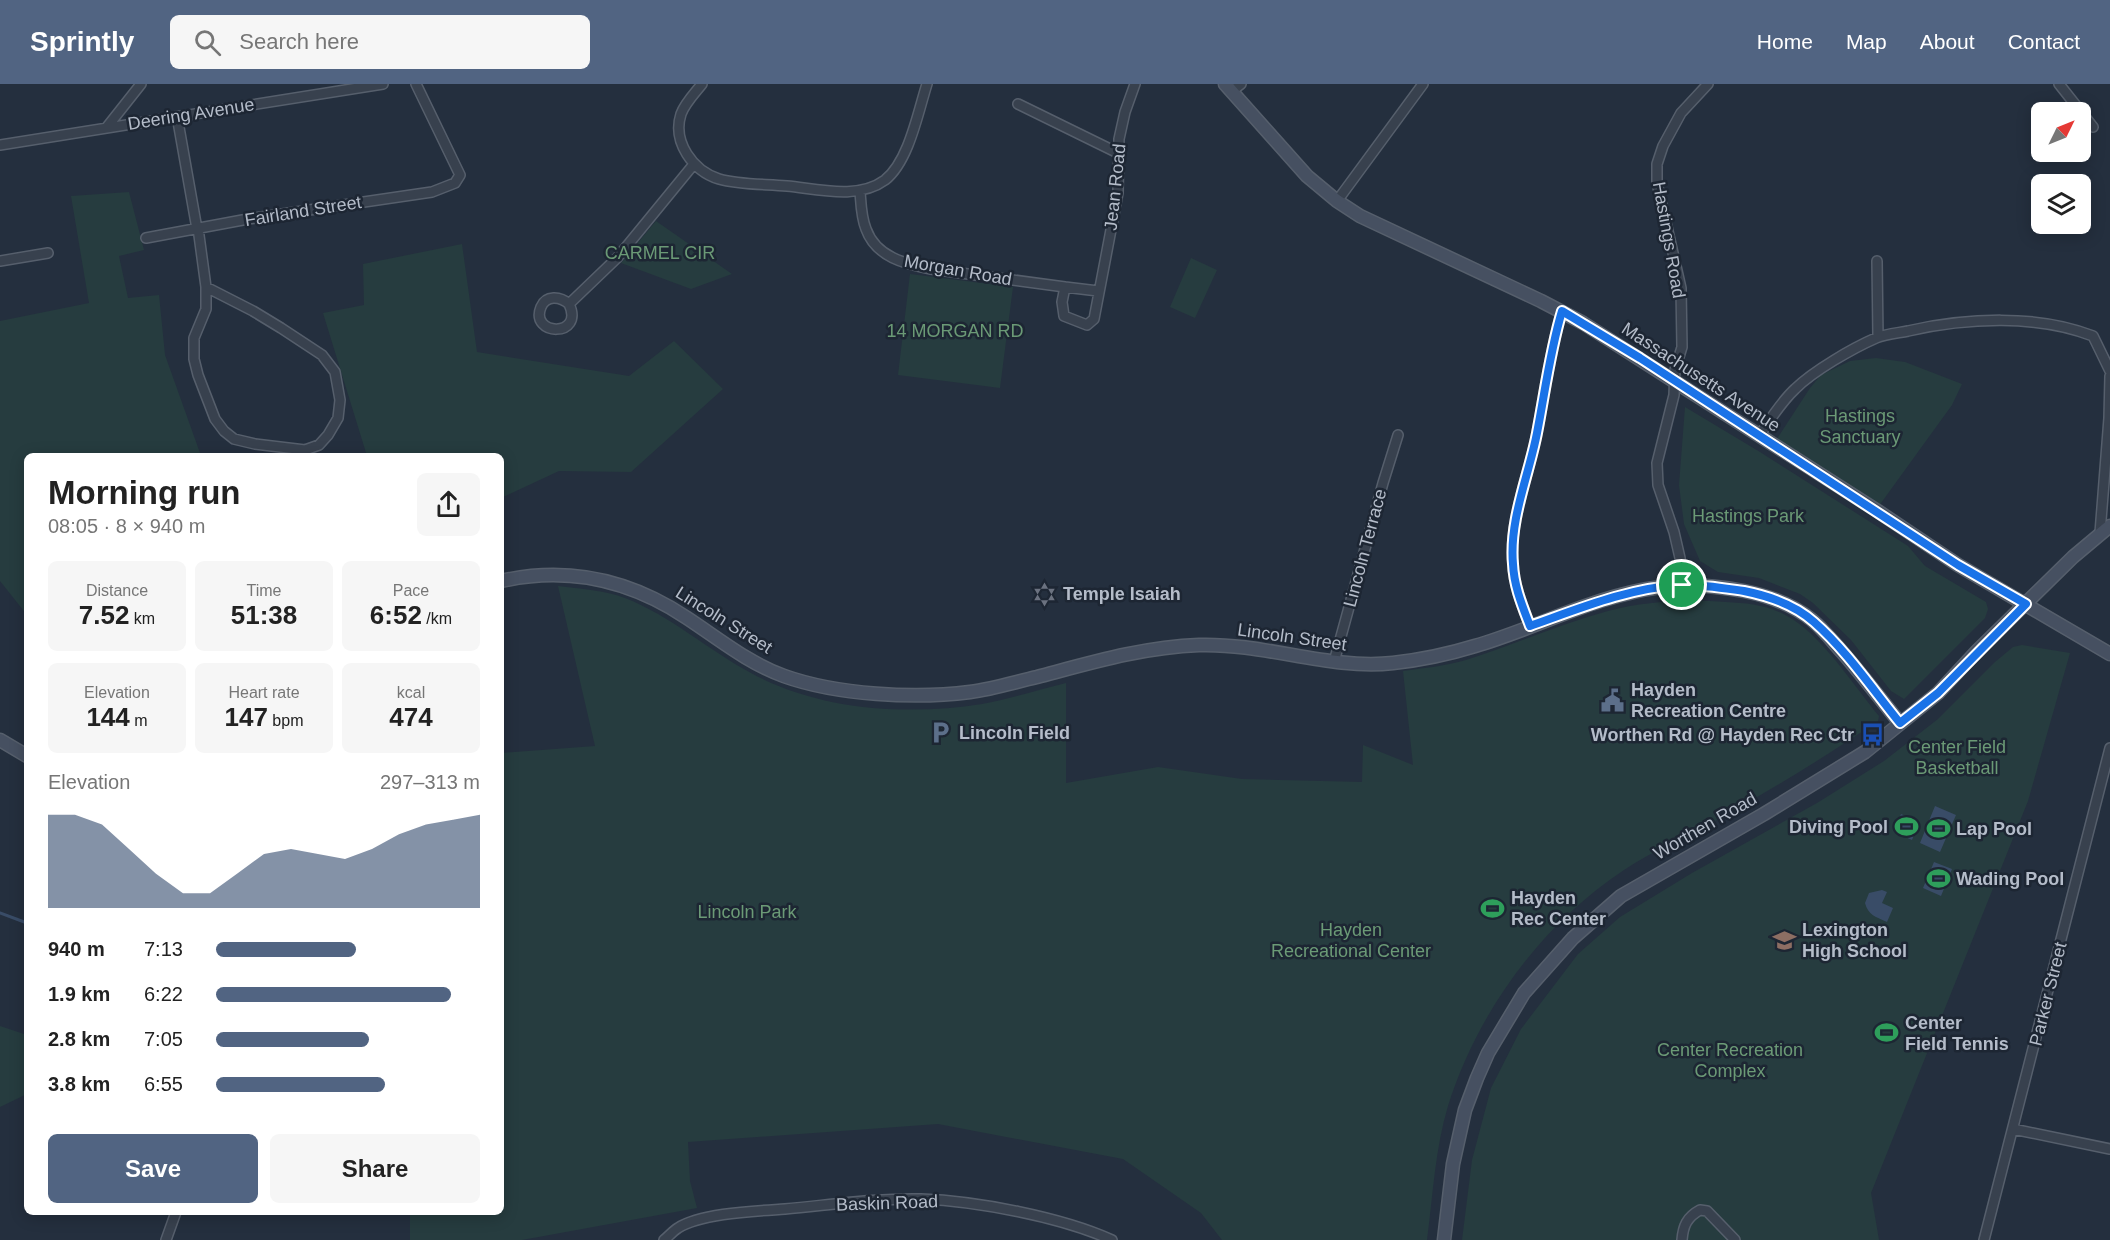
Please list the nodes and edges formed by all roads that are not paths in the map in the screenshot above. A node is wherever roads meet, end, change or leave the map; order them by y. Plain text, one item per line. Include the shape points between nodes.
1 (141, 84) edge
2 (383, 84) edge
3 (416, 84) edge
4 (702, 84) edge
5 (927, 84) edge
6 (1135, 84) edge
7 (1424, 84) edge
8 (1708, 84) edge
9 (2059, 84) edge
10 (1233, 86) edge
11 (1018, 104) dead end
12 (177, 116) junction
13 (108, 127) junction
14 (2093, 127) dead end
15 (0, 145) edge
16 (1118, 153) junction
17 (694, 164) junction
18 (860, 191) junction
19 (1337, 201) junction
20 (198, 228) junction
21 (146, 238) dead end
22 (48, 253) dead end
23 (0, 261) edge
24 (1877, 261) dead end
25 (206, 287) junction
26 (1065, 287) junction
27 (1098, 291) junction
28 (569, 304) dead end
29 (1562, 311) junction
30 (1878, 337) junction
31 (2110, 371) edge
32 (2110, 376) edge
33 (1674, 382) junction
34 (1398, 435) dead end
35 (1759, 436) junction
36 (2105, 530) edge
37 (504, 581) edge
38 (1682, 585) junction
39 (2026, 604) junction
40 (1530, 626) junction
41 (2110, 654) edge
42 (1334, 662) junction
43 (1900, 723) junction
44 (0, 740) edge
45 (2110, 747) edge
46 (24, 754) edge
47 (2013, 1129) junction
48 (2110, 1149) edge
49 (175, 1215) edge
50 (166, 1240) edge
51 (664, 1240) edge
52 (1112, 1240) edge
53 (1444, 1240) edge
54 (1682, 1240) edge
55 (1735, 1240) edge
56 (1984, 1240) edge

1 - 13 street
2 - 12 street, Deering Avenue
3 - 20 street, Fairland Street via 456,165 458,181 432,192
4 - 17 street via 684,108 680,122 681,141
5 - 18 street via 900,163 886,179
6 - 16 street, Jean Road via 1125,112
7 - 19 street
8 - 33 street, Hastings Road via 1681,113 1657,164 1657,183 1681,288 1682,347
9 - 14 street
10 - 19 main road, Massachusetts Avenue via 1307,176
11 - 16 street
12 - 13 street, Deering Avenue
12 - 20 street
13 - 15 street, Deering Avenue
16 - 27 street, Jean Road via 1118,193
17 - 18 street via 709,175 728,181
17 - 28 street via 617,258
18 - 26 street, Morgan Road via 868,235 891,257 931,269
19 - 29 main road, Massachusetts Avenue via 1360,216
20 - 21 street, Fairland Street
20 - 25 street
22 - 23 street
24 - 30 street
25 - 25 street via 206,309 195,338 194,359 214,419 234,439 305,450 319,445 338,418 340,400 335,372 322,355 253,311
26 - 27 street
26 - 27 street, Jean Road via 1064,316 1087,325 1094,319
29 - 33 main road, Massachusetts Avenue
29 - 40 street via 1513,549 1515,586
30 - 31 street via 1969,323 2018,321 2069,327 2093,336
30 - 35 street via 1795,388
32 - 36 street
33 - 35 main road, Massachusetts Avenue
33 - 38 street, Hastings Road via 1657,463 1658,485 1680,558
34 - 42 street, Lincoln Terrace
35 - 39 main road, Massachusetts Avenue via 1958,565
36 - 39 main road, Worthen Road
37 - 42 main road, Lincoln Street via 552,574 585,575 625,586 669,606 742,656 785,676 843,690 918,696 974,692 1142,651 1201,645 1262,648
38 - 40 main road, Lincoln Street via 1615,597
38 - 43 main road, Lincoln Street via 1761,595 1799,611 1826,634
39 - 41 main road, Massachusetts Avenue
39 - 43 main road, Worthen Road via 1938,693
40 - 42 main road, Lincoln Street via 1474,646 1413,660 1362,665
43 - 53 main road, Worthen Road via 1865,752 1621,896 1566,945 1524,993 1477,1078 1453,1164
44 - 46 main road
45 - 47 street, Parker Street
47 - 48 street
47 - 56 street, Parker Street
49 - 50 street
51 - 52 street, Baskin Road via 679,1227 741,1213 921,1199 1034,1215
54 - 55 street via 1687,1221 1700,1210 1707,1210

